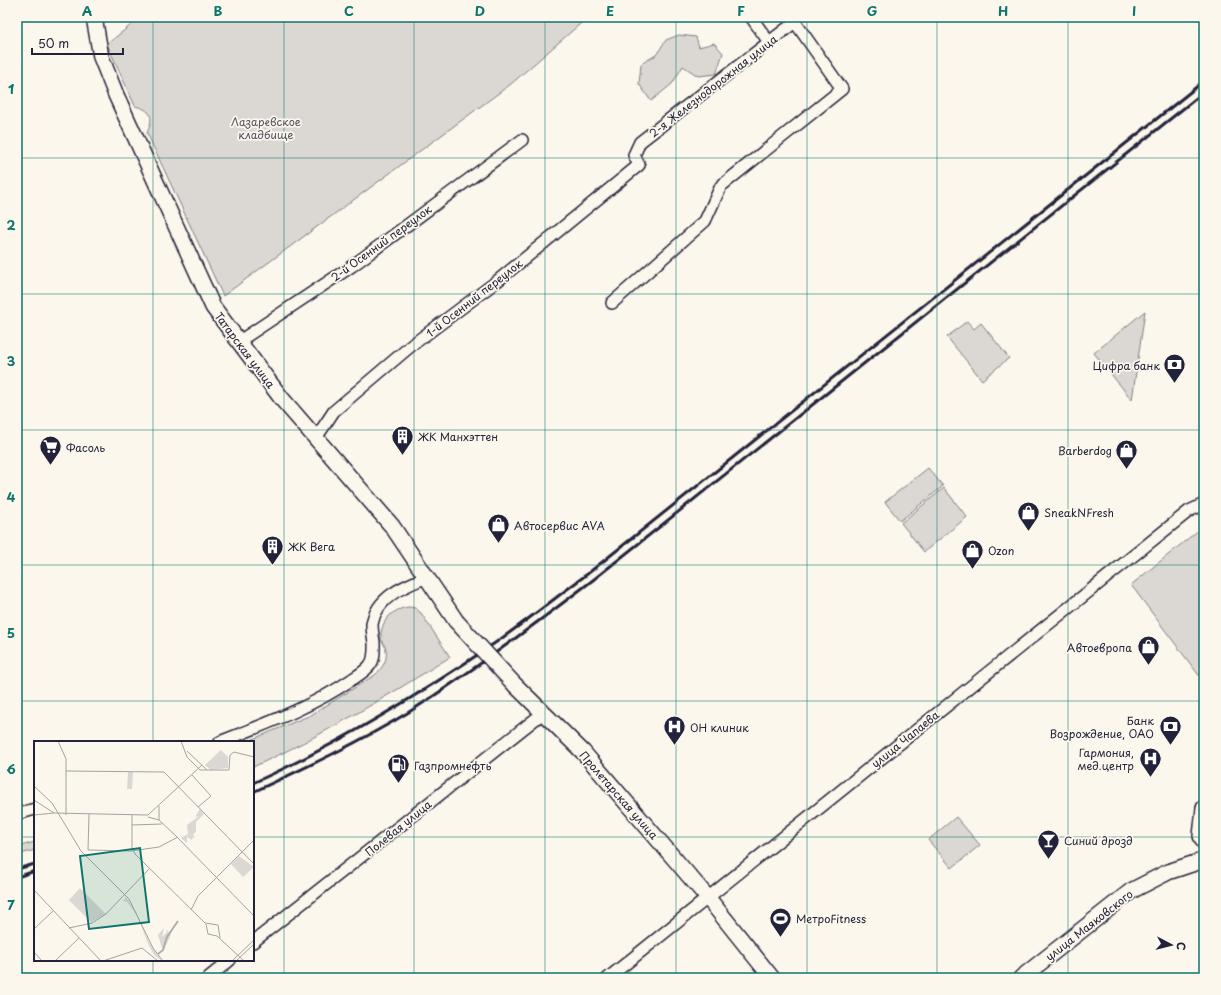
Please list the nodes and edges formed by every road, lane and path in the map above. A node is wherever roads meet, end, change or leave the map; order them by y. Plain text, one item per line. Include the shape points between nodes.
1 (94, 17) edge
2 (751, 17) edge
3 (768, 42) junction
4 (522, 140) dead end
5 (639, 165) joint
6 (612, 303) dead end
7 (238, 342) junction
8 (316, 438) junction
9 (1204, 504) edge
10 (1188, 511) junction
11 (1204, 514) edge
12 (427, 576) junction
13 (456, 621) joint
14 (543, 713) junction
15 (223, 741) edge
16 (1204, 808) edge
17 (34, 809) edge
18 (17, 814) edge
19 (1204, 842) edge
20 (1204, 860) edge
21 (708, 898) junction
22 (254, 941) edge
23 (229, 961) edge
24 (208, 978) edge
25 (608, 978) edge
26 (772, 978) edge
27 (1021, 978) edge

1 - 7 street, Татарская улица via 101,57 116,95 213,307
2 - 3 street
3 - 5 street, 2-я Железнодорожная улица via 640,142 634,155
3 - 6 street, 2-я Железнодорожная улица via 795,22 842,89 721,186 704,221
4 - 7 street, 2-й Осенний переулок via 413,218 352,266
5 - 8 street, 1-й Осенний переулок via 496,282 412,345 334,411
7 - 8 street, Татарская улица
8 - 12 street, Татарская улица via 392,526
9 - 10 street, улица Чапаева
10 - 11 street
10 - 21 street, улица Чапаева
12 - 13 street, Татарская улица
12 - 15 street via 400,588 380,606 372,624 374,652 370,667 301,710
13 - 14 street, Пролетарская улица, bridge
14 - 21 street, Пролетарская улица via 583,752
14 - 22 street, Полевая улица
16 - 19 street via 1201,836
17 - 18 street
20 - 27 street, улица Маяковского via 1168,872 1130,891
21 - 25 street, улица Чапаева
21 - 26 street, Пролетарская улица
23 - 24 street

